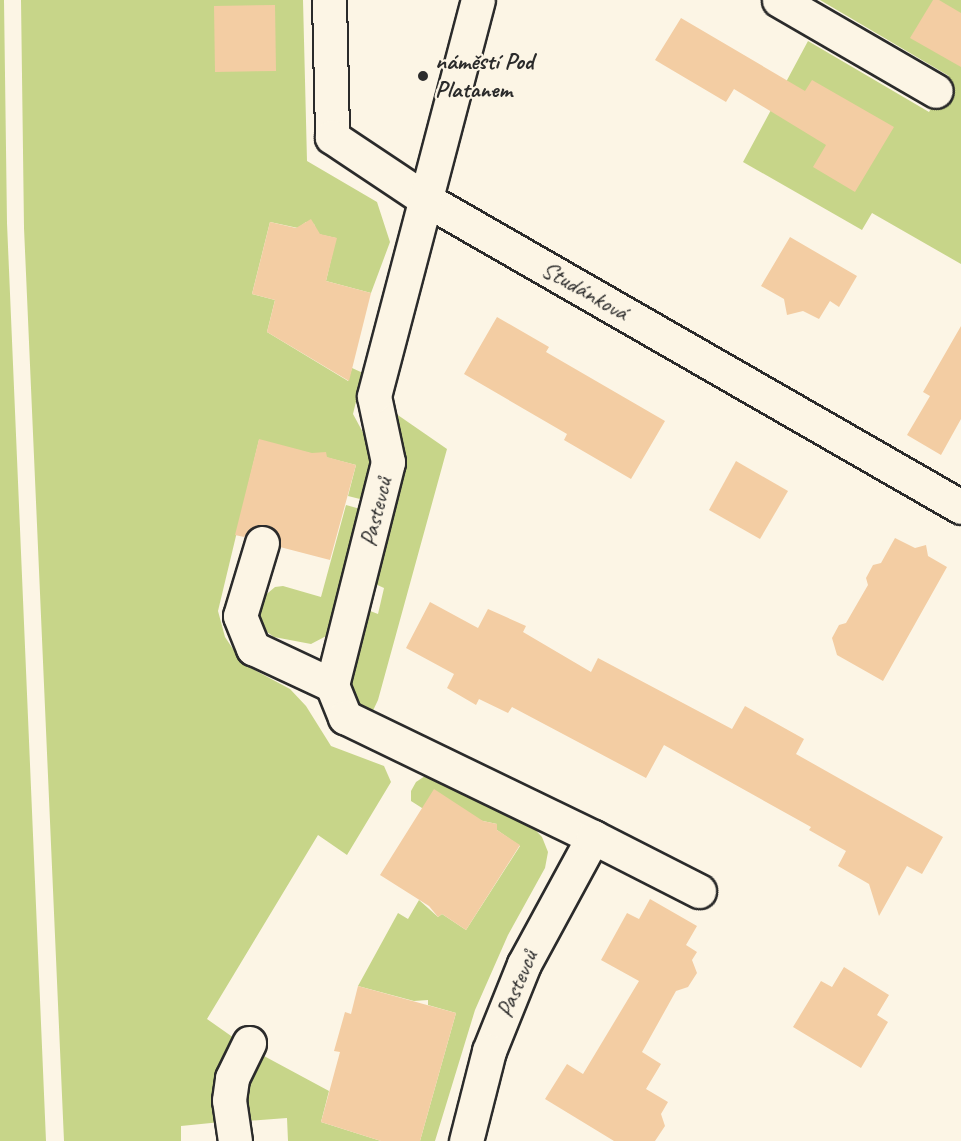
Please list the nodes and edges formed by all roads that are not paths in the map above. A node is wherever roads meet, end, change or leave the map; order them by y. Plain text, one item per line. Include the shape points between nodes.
1 (329, 0) edge
2 (478, 0) edge
3 (778, 0) edge
4 (936, 92) dead end
5 (425, 199) junction
6 (961, 507) edge
7 (262, 543) dead end
8 (332, 685) junction
9 (593, 837) junction
10 (699, 891) dead end
11 (249, 1043) dead end
12 (235, 1141) edge
13 (466, 1141) edge

1 - 5 street, Studánková via 332,137
2 - 5 street
3 - 4 street
5 - 6 street, Studánková
5 - 8 street, Pastevců via 374,396 388,462
7 - 8 street via 240,616 253,648
8 - 9 street via 345,717
9 - 10 street
9 - 13 street, Pastevců via 524,964 489,1051
11 - 12 street via 232,1078 230,1100

